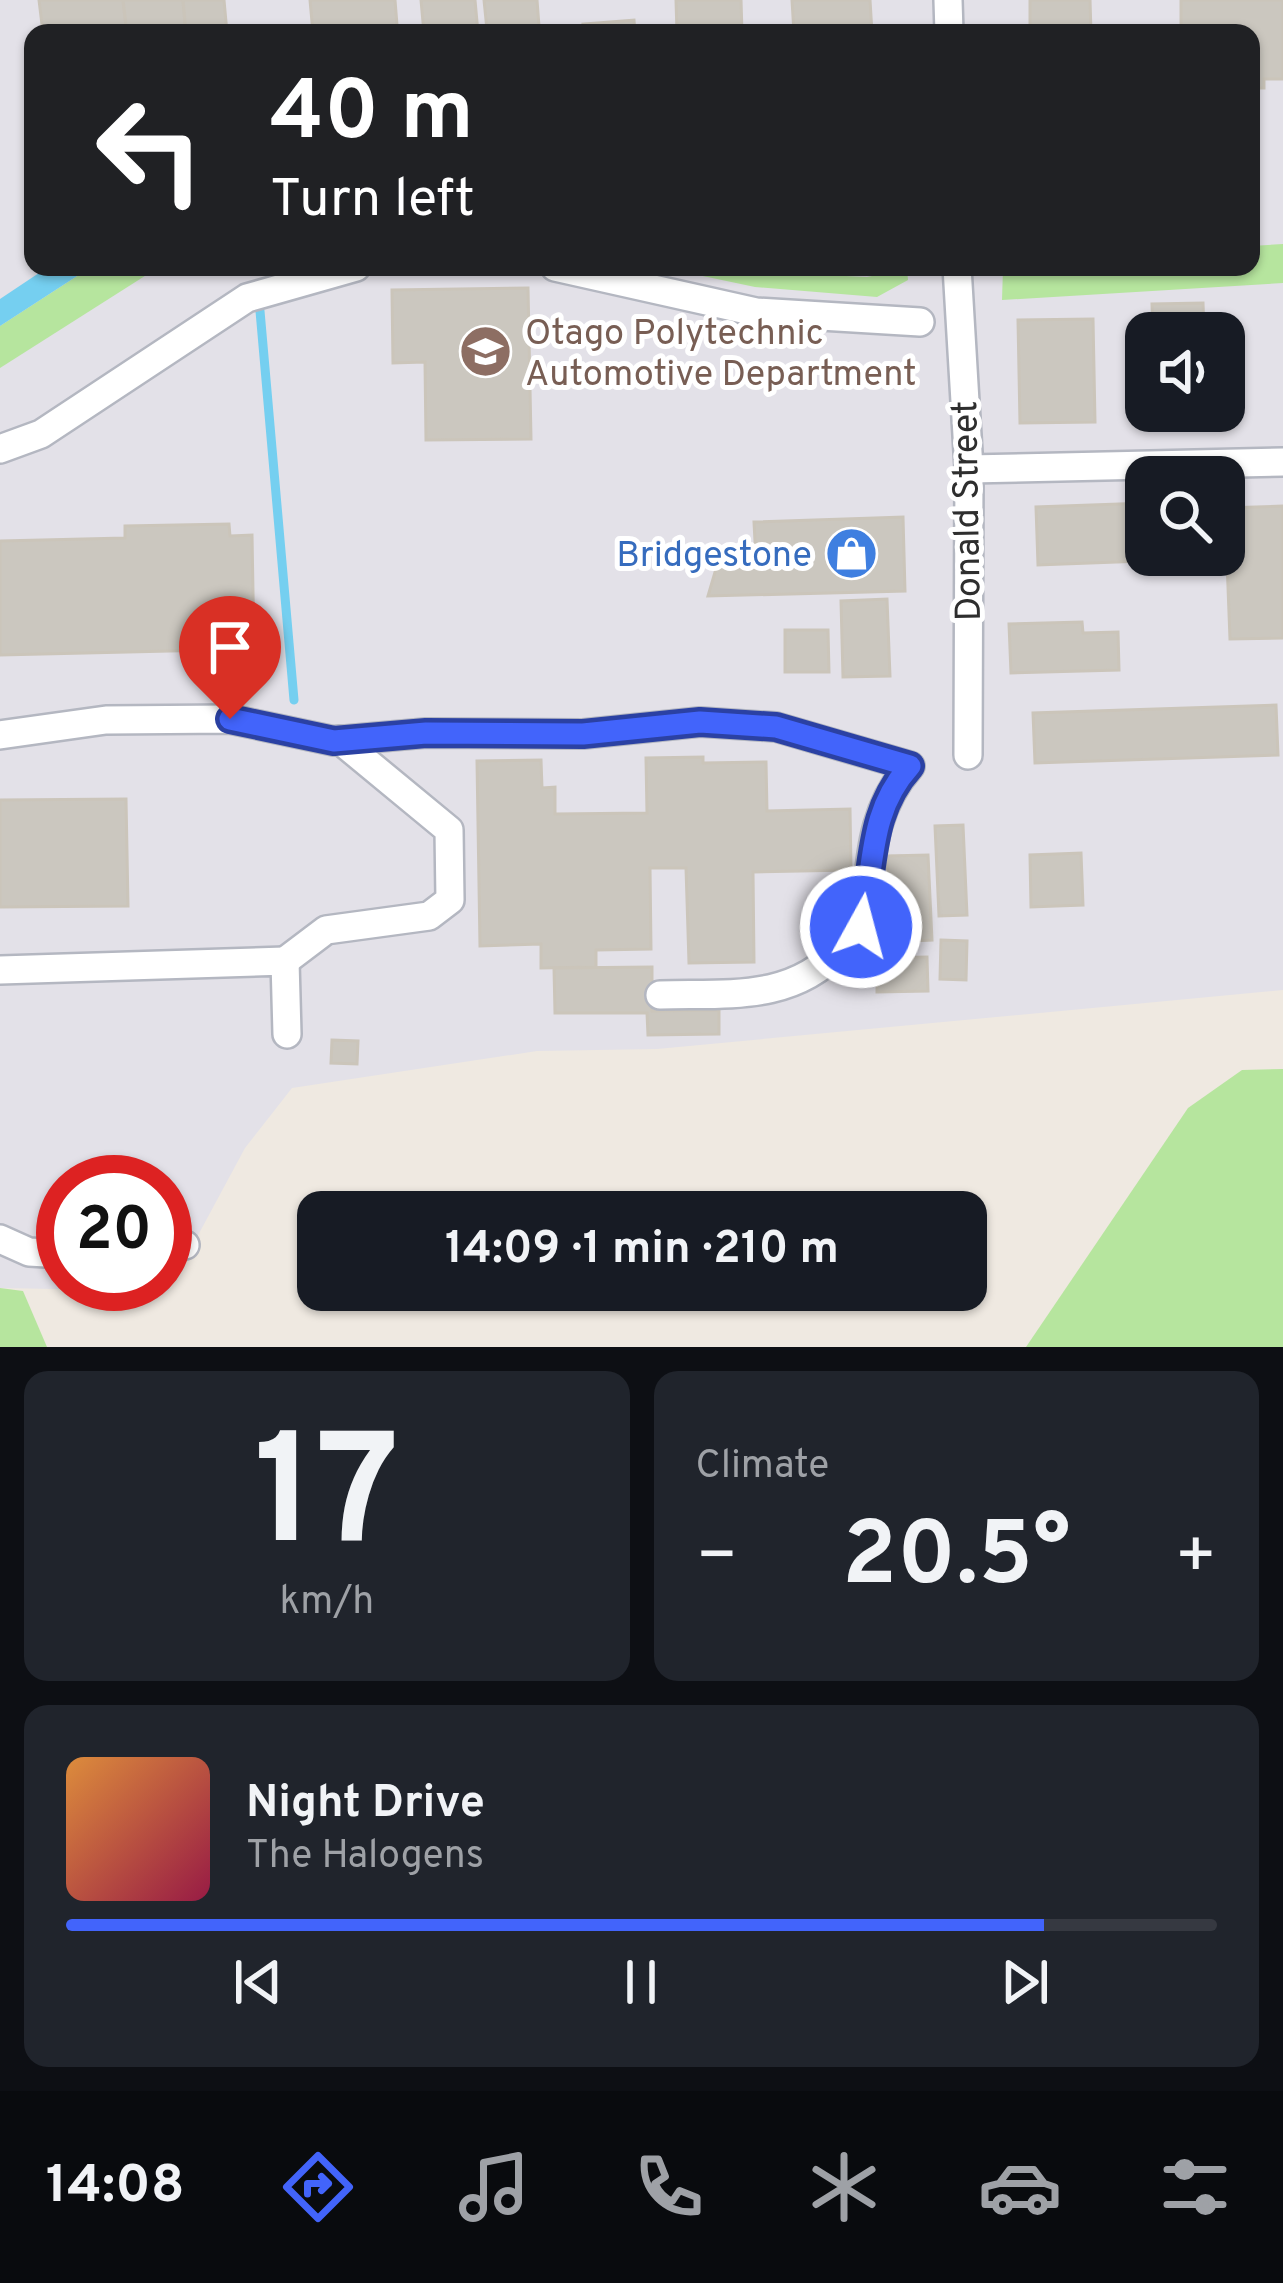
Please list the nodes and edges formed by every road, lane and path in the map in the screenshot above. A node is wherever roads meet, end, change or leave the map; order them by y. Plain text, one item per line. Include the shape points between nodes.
1 (325, 276) edge
2 (595, 276) edge
3 (957, 276) edge
4 (920, 322) dead end
5 (0, 449) edge
6 (1283, 462) edge
7 (969, 469) junction
8 (0, 735) edge
9 (340, 740) junction
10 (968, 755) dead end
11 (285, 962) junction
12 (0, 970) edge
13 (660, 995) dead end
14 (287, 1034) dead end
15 (0, 1239) edge
16 (36, 1252) edge

1 - 5 street via 248,298 41,434
2 - 4 street via 756,312
3 - 7 street, Donald Street
6 - 7 street
7 - 10 street, Donald Street
8 - 9 street via 106,720 230,719
9 - 11 street via 449,830 450,900 429,916 326,930
9 - 13 street via 583,734 700,722 776,727 910,766 890,788 869,854 861,927 834,956 778,991
11 - 12 street
11 - 14 street
15 - 16 street

